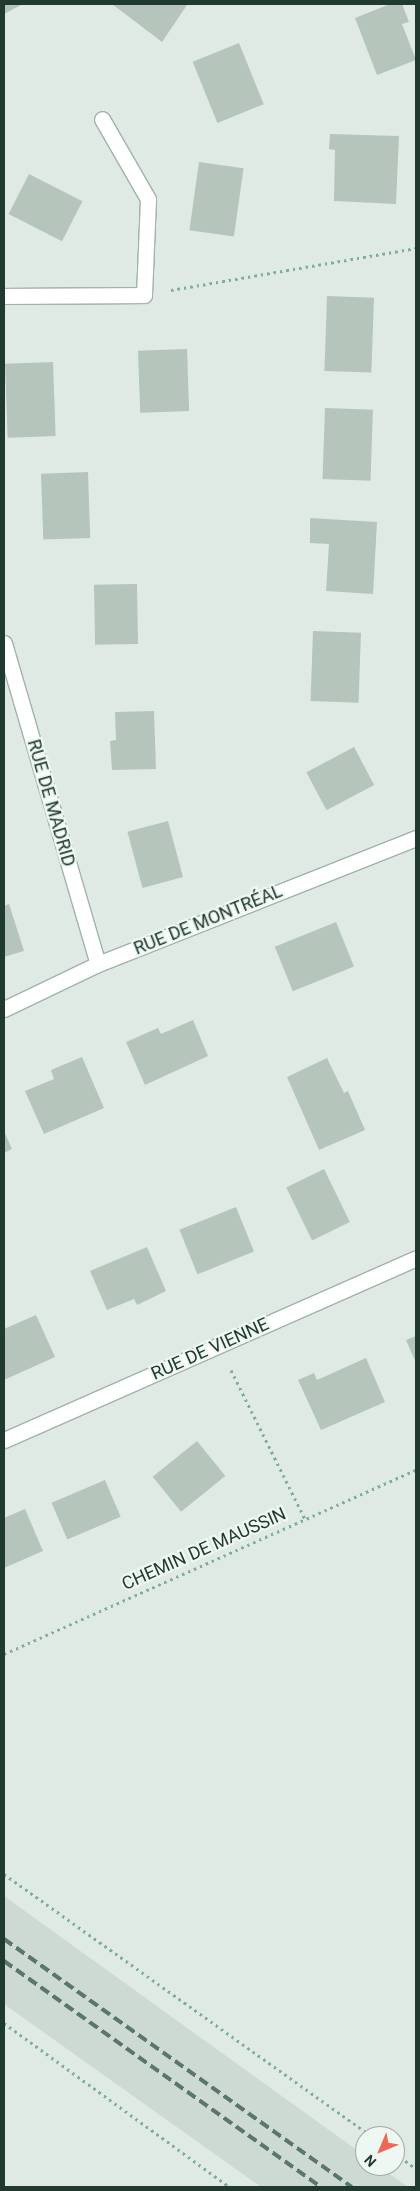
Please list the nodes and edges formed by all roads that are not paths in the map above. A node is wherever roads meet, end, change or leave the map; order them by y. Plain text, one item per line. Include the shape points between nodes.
1 (102, 120) dead end
2 (4, 296) edge
3 (4, 643) edge
4 (416, 838) edge
5 (98, 964) junction
6 (4, 1009) edge
7 (416, 1258) edge
8 (4, 1440) edge

1 - 2 street via 148,199 144,295
3 - 5 street, RUE DE MADRID
4 - 5 street, RUE DE MONTRÉAL
5 - 6 street, RUE DE MONTRÉAL
7 - 8 street, RUE DE VIENNE

